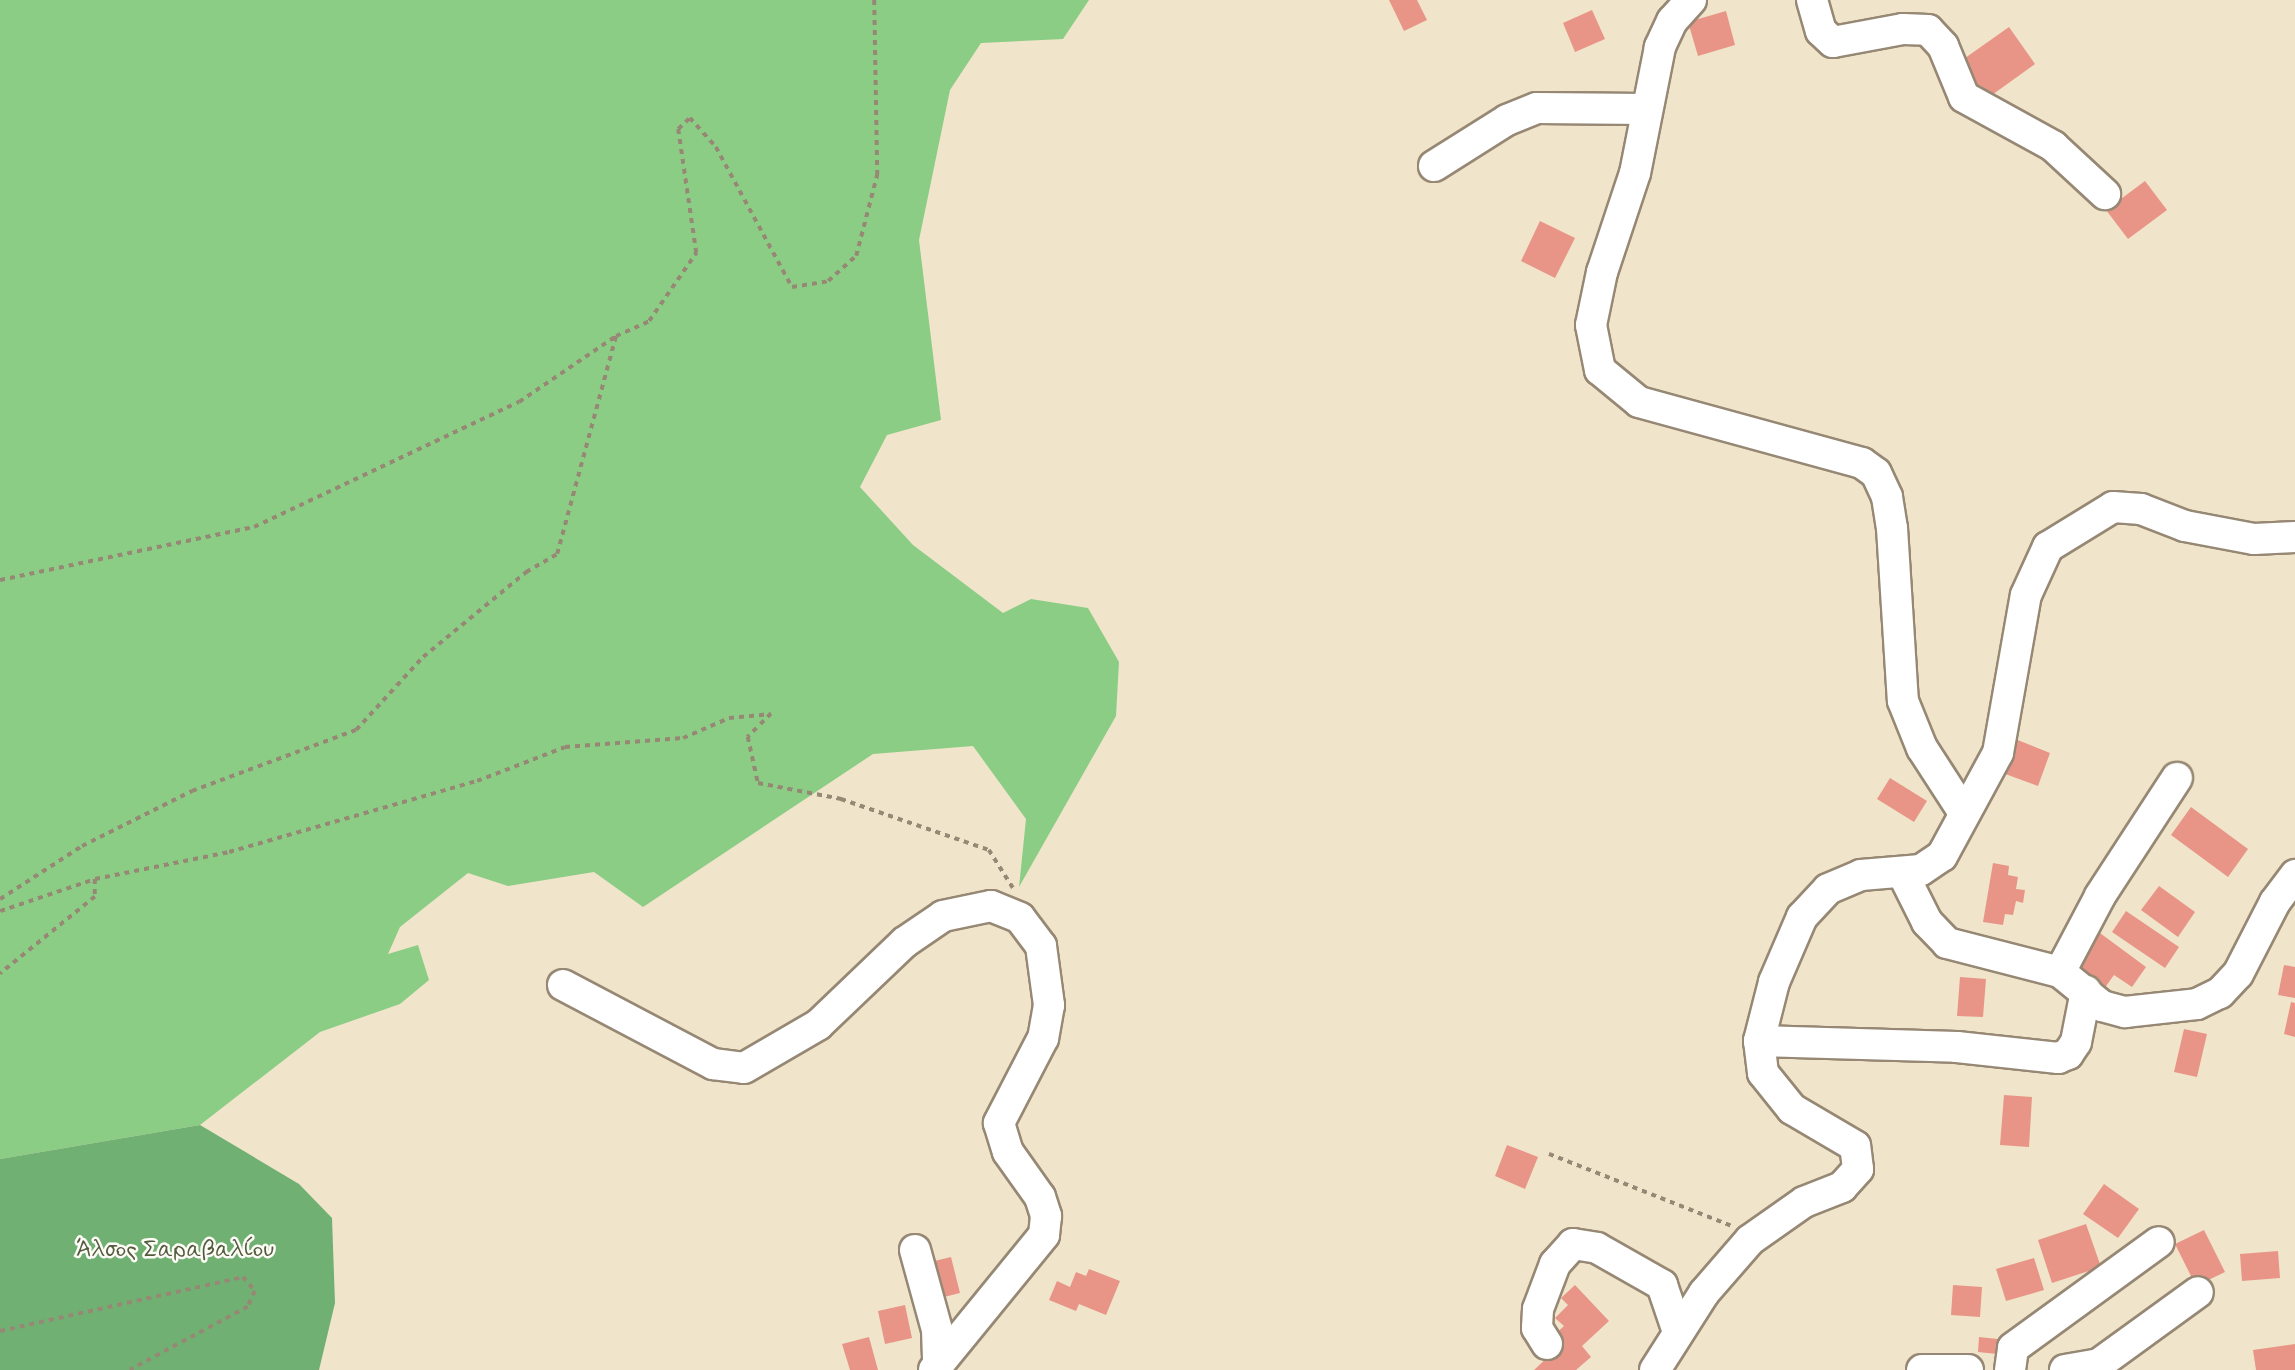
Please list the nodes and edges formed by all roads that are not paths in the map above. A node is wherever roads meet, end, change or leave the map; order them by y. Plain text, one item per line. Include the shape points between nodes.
1 (1691, 0) edge
2 (1812, 0) edge
3 (1646, 109) junction
4 (1434, 166) dead end
5 (2105, 194) dead end
6 (2295, 537) edge
7 (2177, 778) dead end
8 (1964, 813) junction
9 (1902, 872) junction
10 (2295, 875) edge
11 (2060, 972) junction
12 (563, 985) dead end
13 (2086, 991) junction
14 (1759, 1041) junction
15 (2158, 1242) dead end
16 (915, 1250) dead end
17 (2198, 1292) dead end
18 (1678, 1332) junction
19 (1547, 1344) dead end
20 (936, 1368) edge
21 (1655, 1370) edge
22 (1922, 1370) edge
23 (1968, 1370) edge
24 (2010, 1370) edge
25 (2065, 1370) edge

1 - 3 street via 1667,29
2 - 5 street via 1821,31 1833,41 1903,29 1928,30 1943,46 1965,97 2053,146
3 - 4 street via 1537,108 1507,120
3 - 8 street via 1635,173 1602,272 1591,325 1600,370 1639,402 1862,463 1876,472 1887,497 1892,528 1903,701 1922,748
6 - 8 street via 2254,539 2185,526 2141,509 2113,507 2048,547 2026,595 1998,753
7 - 11 street via 2100,896
8 - 9 street via 1933,864
9 - 11 street via 1927,922 1947,943
9 - 14 street via 1861,875 1814,901 1790,943
10 - 13 street via 2275,902 2238,974 2210,999 2117,1012
11 - 13 street
12 - 20 street via 713,1064 744,1068 818,1025 905,942 943,916 980,906 1013,914 1041,946 1049,1005 1043,1038 999,1123 1008,1152 1040,1197 1046,1216 1038,1247
13 - 14 street via 2076,1042 2068,1054 2058,1058 1957,1047
14 - 18 street via 1763,1073 1791,1109 1855,1146 1859,1156 1852,1180 1783,1215 1750,1240 1704,1293
15 - 24 street via 2018,1343 2011,1351
16 - 20 street via 937,1330
17 - 25 street via 2099,1364
18 - 19 street via 1662,1284 1597,1248 1573,1244 1561,1254 1538,1309 1537,1328
18 - 21 street
22 - 23 street

